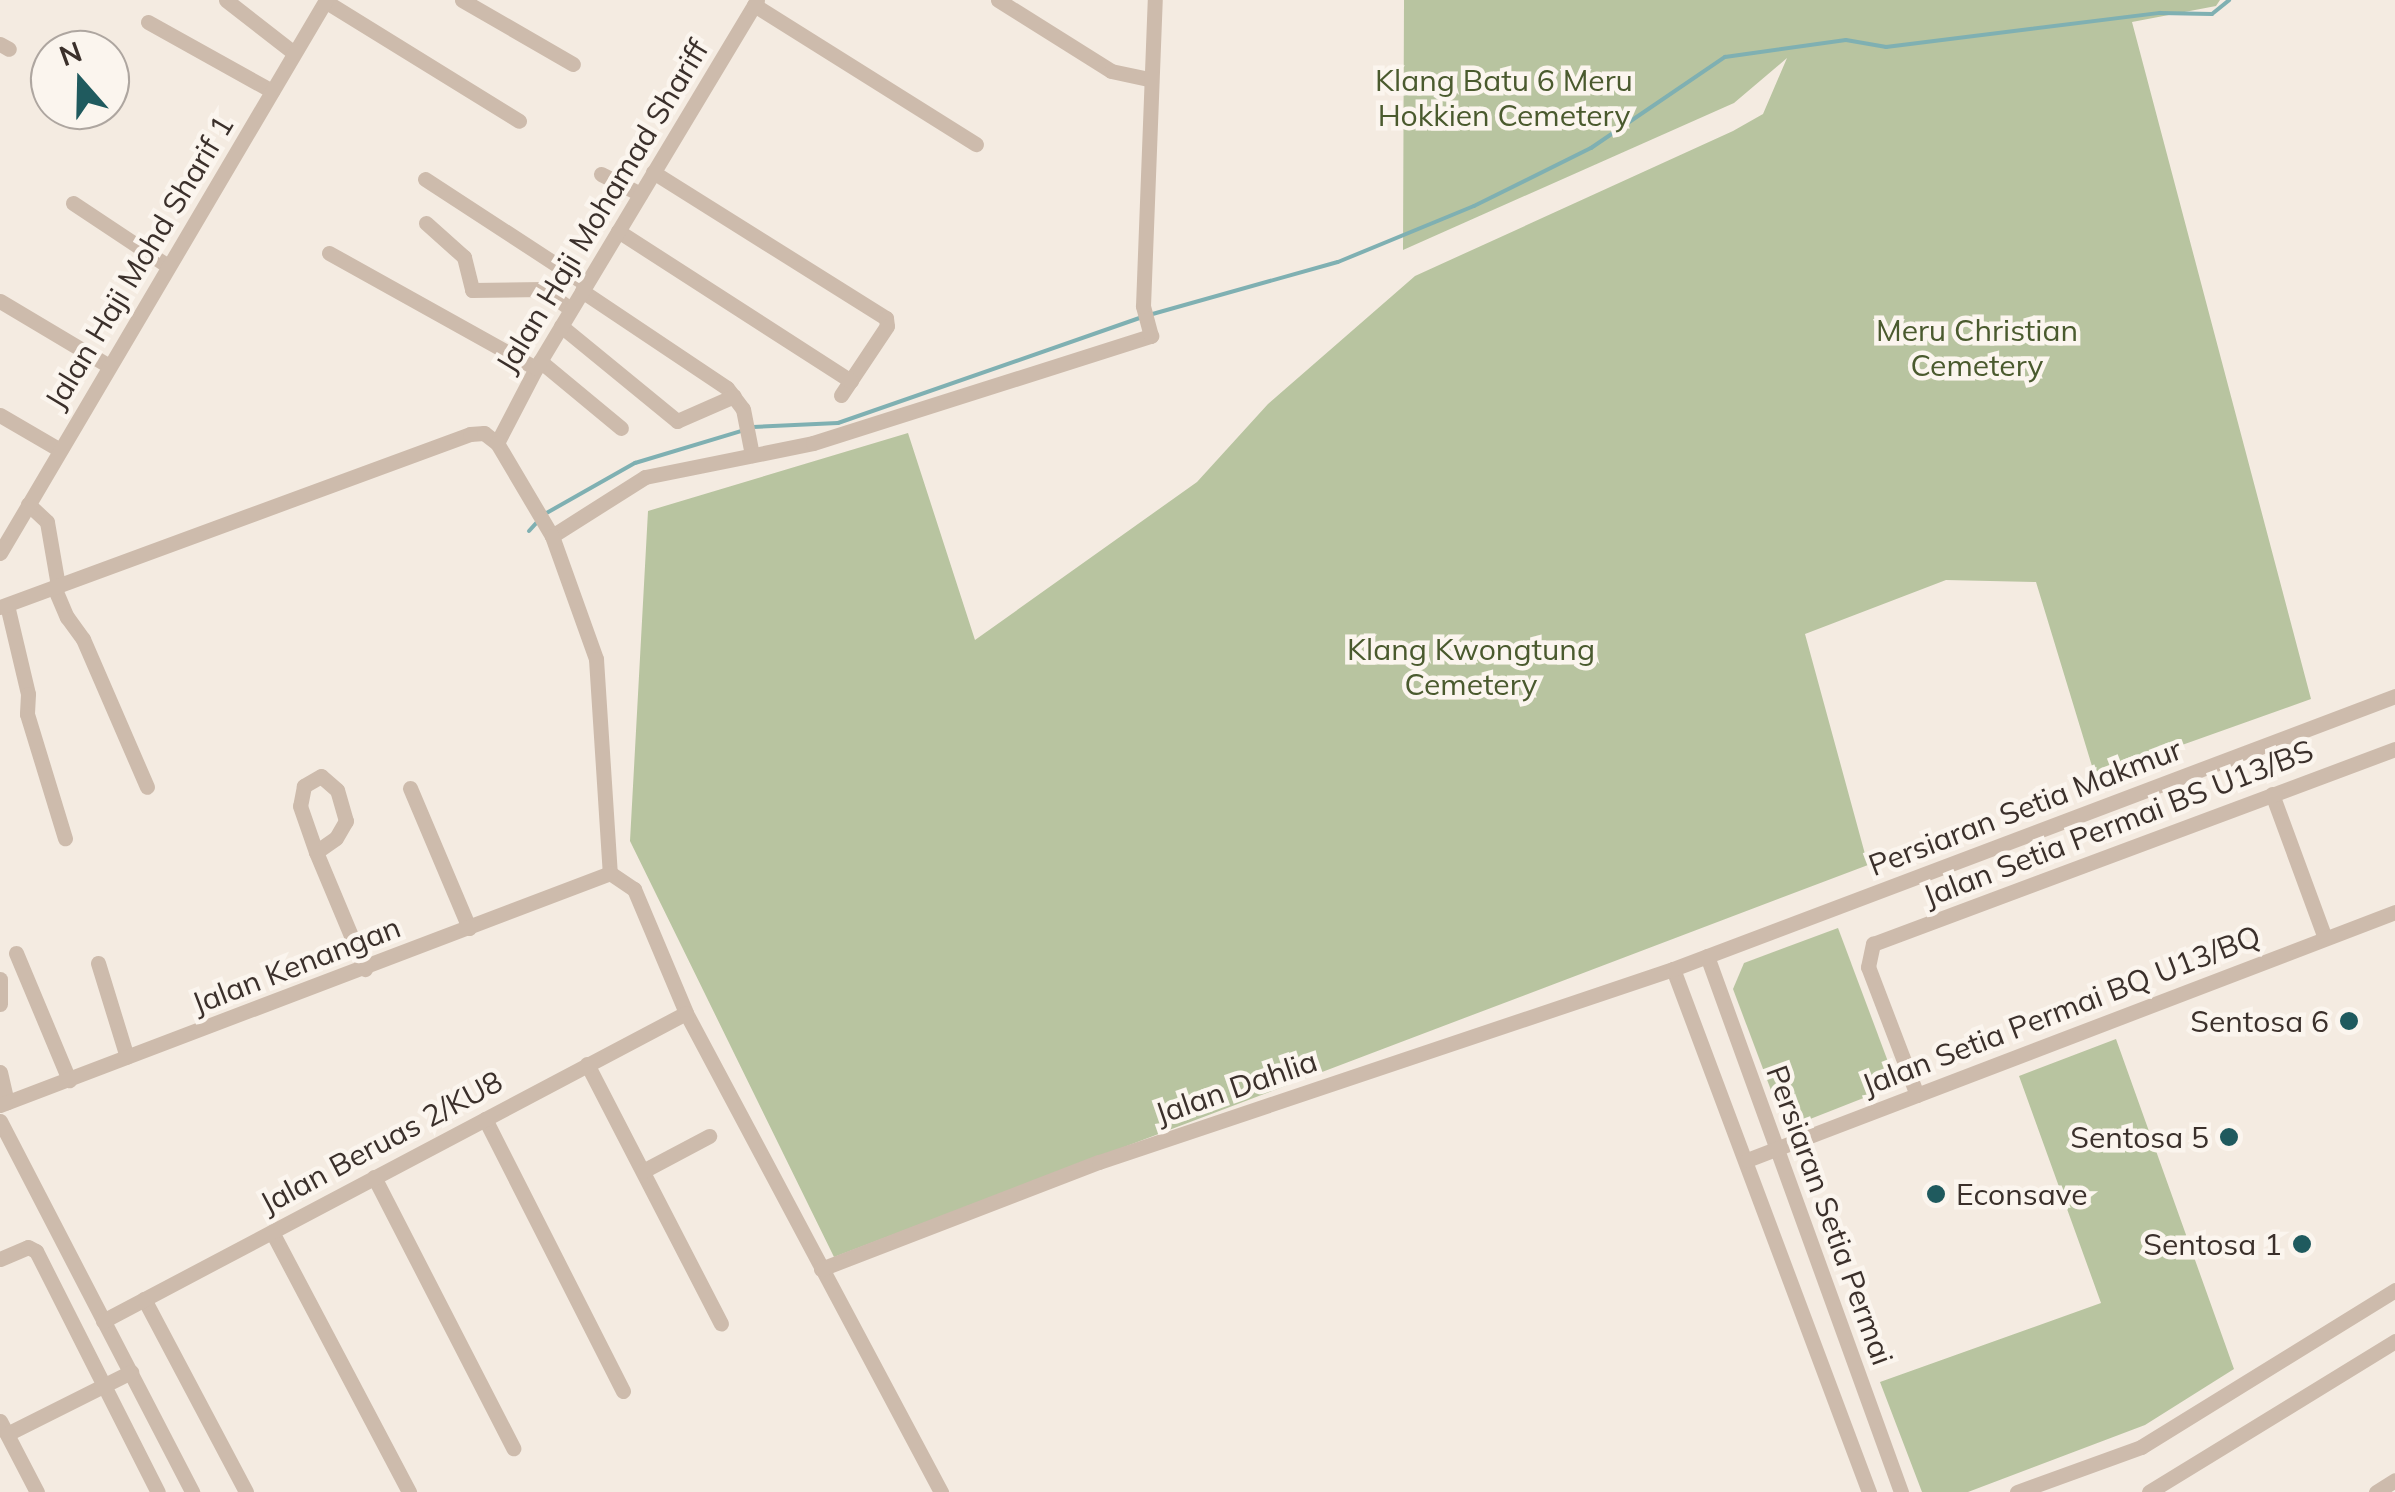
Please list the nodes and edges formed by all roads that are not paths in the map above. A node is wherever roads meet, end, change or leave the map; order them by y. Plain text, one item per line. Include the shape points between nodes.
1 (226, 0) edge
2 (325, 0) edge
3 (462, 0) edge
4 (998, 0) edge
5 (1155, 0) edge
6 (755, 2) edge
7 (148, 22) dead end
8 (294, 53) junction
9 (573, 64) dead end
10 (1150, 79) junction
11 (272, 92) junction
12 (519, 120) dead end
13 (976, 144) dead end
14 (653, 172) junction
15 (602, 174) dead end
16 (425, 179) dead end
17 (640, 194) junction
18 (74, 203) dead end
19 (426, 223) dead end
20 (618, 231) junction
21 (329, 253) dead end
22 (168, 266) junction
23 (584, 287) junction
24 (0, 301) edge
25 (570, 310) junction
26 (560, 326) junction
27 (538, 364) junction
28 (110, 366) junction
29 (734, 396) junction
30 (0, 415) edge
31 (621, 428) dead end
32 (750, 440) junction
33 (498, 443) junction
34 (60, 450) junction
35 (28, 504) junction
36 (545, 525) junction
37 (0, 554) edge
38 (56, 587) junction
39 (4, 606) edge
40 (2395, 696) edge
41 (2395, 748) edge
42 (147, 787) dead end
43 (410, 788) dead end
44 (2272, 794) junction
45 (65, 838) dead end
46 (316, 852) junction
47 (610, 873) junction
48 (2395, 912) edge
49 (469, 928) junction
50 (2325, 938) junction
51 (16, 953) dead end
52 (1707, 956) junction
53 (98, 963) dead end
54 (365, 969) junction
55 (1673, 969) junction
56 (0, 979) edge
57 (0, 1004) edge
58 (686, 1014) junction
59 (127, 1058) junction
60 (588, 1064) junction
61 (0, 1072) edge
62 (68, 1080) junction
63 (1917, 1095) junction
64 (4, 1103) edge
65 (485, 1119) junction
66 (0, 1121) edge
67 (709, 1136) dead end
68 (1778, 1148) junction
69 (1747, 1160) junction
70 (643, 1171) junction
71 (374, 1177) junction
72 (272, 1232) junction
73 (0, 1259) edge
74 (820, 1269) junction
75 (2395, 1290) edge
76 (144, 1299) junction
77 (104, 1321) junction
78 (721, 1324) dead end
79 (2395, 1341) edge
80 (131, 1372) junction
81 (103, 1388) junction
82 (623, 1391) dead end
83 (3, 1428) edge
84 (513, 1448) dead end
85 (2395, 1480) edge
86 (37, 1492) edge
87 (158, 1492) edge
88 (192, 1492) edge
89 (246, 1492) edge
90 (409, 1492) edge
91 (941, 1492) edge
92 (1870, 1492) edge
93 (1901, 1492) edge
94 (2017, 1492) edge
95 (2149, 1492) edge
96 (2376, 1492) edge

1 - 8 street
2 - 8 street, Jalan Haji Mohd Sharif 1
2 - 12 street
3 - 9 street
4 - 10 street via 1111,71
5 - 10 street
6 - 13 street
6 - 14 street, Jalan Haji Mohamad Shariff
7 - 11 street
8 - 11 street, Jalan Haji Mohd Sharif 1
10 - 32 street via 1150,336 813,443
11 - 22 street, Jalan Haji Mohd Sharif 1
14 - 17 street, Jalan Haji Mohamad Shariff
14 - 20 street via 886,318 887,326 846,388
15 - 17 street
16 - 23 street
17 - 20 street, Jalan Haji Mohamad Shariff
18 - 22 street
19 - 25 street via 467,260 472,290 544,288
20 - 23 street, Jalan Haji Mohamad Shariff
21 - 27 street
22 - 28 street, Jalan Haji Mohd Sharif 1
23 - 25 street, Jalan Haji Mohamad Shariff
23 - 29 street
24 - 28 street
25 - 26 street, Jalan Haji Mohamad Shariff
26 - 27 street, Jalan Haji Mohamad Shariff
26 - 29 street via 678,421
27 - 31 street
27 - 33 street, Jalan Haji Mohamad Shariff
28 - 34 street, Jalan Haji Mohd Sharif 1
29 - 32 street
30 - 34 street
32 - 36 street via 645,477
33 - 36 street
33 - 38 street via 484,433 470,434
34 - 35 street, Jalan Haji Mohd Sharif 1
35 - 37 street, Jalan Haji Mohd Sharif 1
35 - 38 street via 47,522
36 - 47 street via 596,659
38 - 39 street
38 - 42 street
39 - 45 street via 28,694 27,714
40 - 52 street, Persiaran Setia Makmur
41 - 44 street, Jalan Setia Permai BS U13/BS
43 - 49 street
44 - 50 street
44 - 63 street, Jalan Setia Permai BS U13/BS via 1873,944 1868,967
46 - 46 street via 300,806 304,786 321,776 337,790 346,821
46 - 54 street
47 - 49 street, Jalan Kenangan
47 - 58 street via 634,889
48 - 50 street, Jalan Setia Permai BQ U13/BQ
49 - 54 street, Jalan Kenangan
50 - 63 street, Jalan Setia Permai BQ U13/BQ
51 - 62 street
52 - 55 street, Persiaran Setia Makmur
52 - 68 street, Persiaran Setia Permai
53 - 59 street
54 - 59 street, Jalan Kenangan
55 - 69 street, Persiaran Setia Permai
55 - 74 street, Jalan Dahlia via 1099,1162
56 - 57 street
58 - 60 street, Jalan Beruas 2/KU8
58 - 74 street
59 - 62 street, Jalan Kenangan
60 - 65 street, Jalan Beruas 2/KU8
60 - 70 street
61 - 64 street
62 - 64 street, Jalan Kenangan
63 - 68 street, Jalan Setia Permai BQ U13/BQ
65 - 71 street, Jalan Beruas 2/KU8
65 - 82 street
66 - 77 street
67 - 70 street
68 - 69 street, Jalan Setia Permai BQ U13/BQ
68 - 93 street, Persiaran Setia Permai
69 - 92 street, Persiaran Setia Permai
70 - 78 street
71 - 72 street, Jalan Beruas 2/KU8
71 - 84 street
72 - 76 street, Jalan Beruas 2/KU8
72 - 90 street
73 - 81 street via 28,1247 36,1252
74 - 91 street
75 - 94 street via 2142,1446
76 - 77 street, Jalan Beruas 2/KU8
76 - 89 street
77 - 80 street
79 - 95 street
80 - 81 street
80 - 88 street
81 - 83 street
81 - 87 street
83 - 86 street
85 - 96 street

